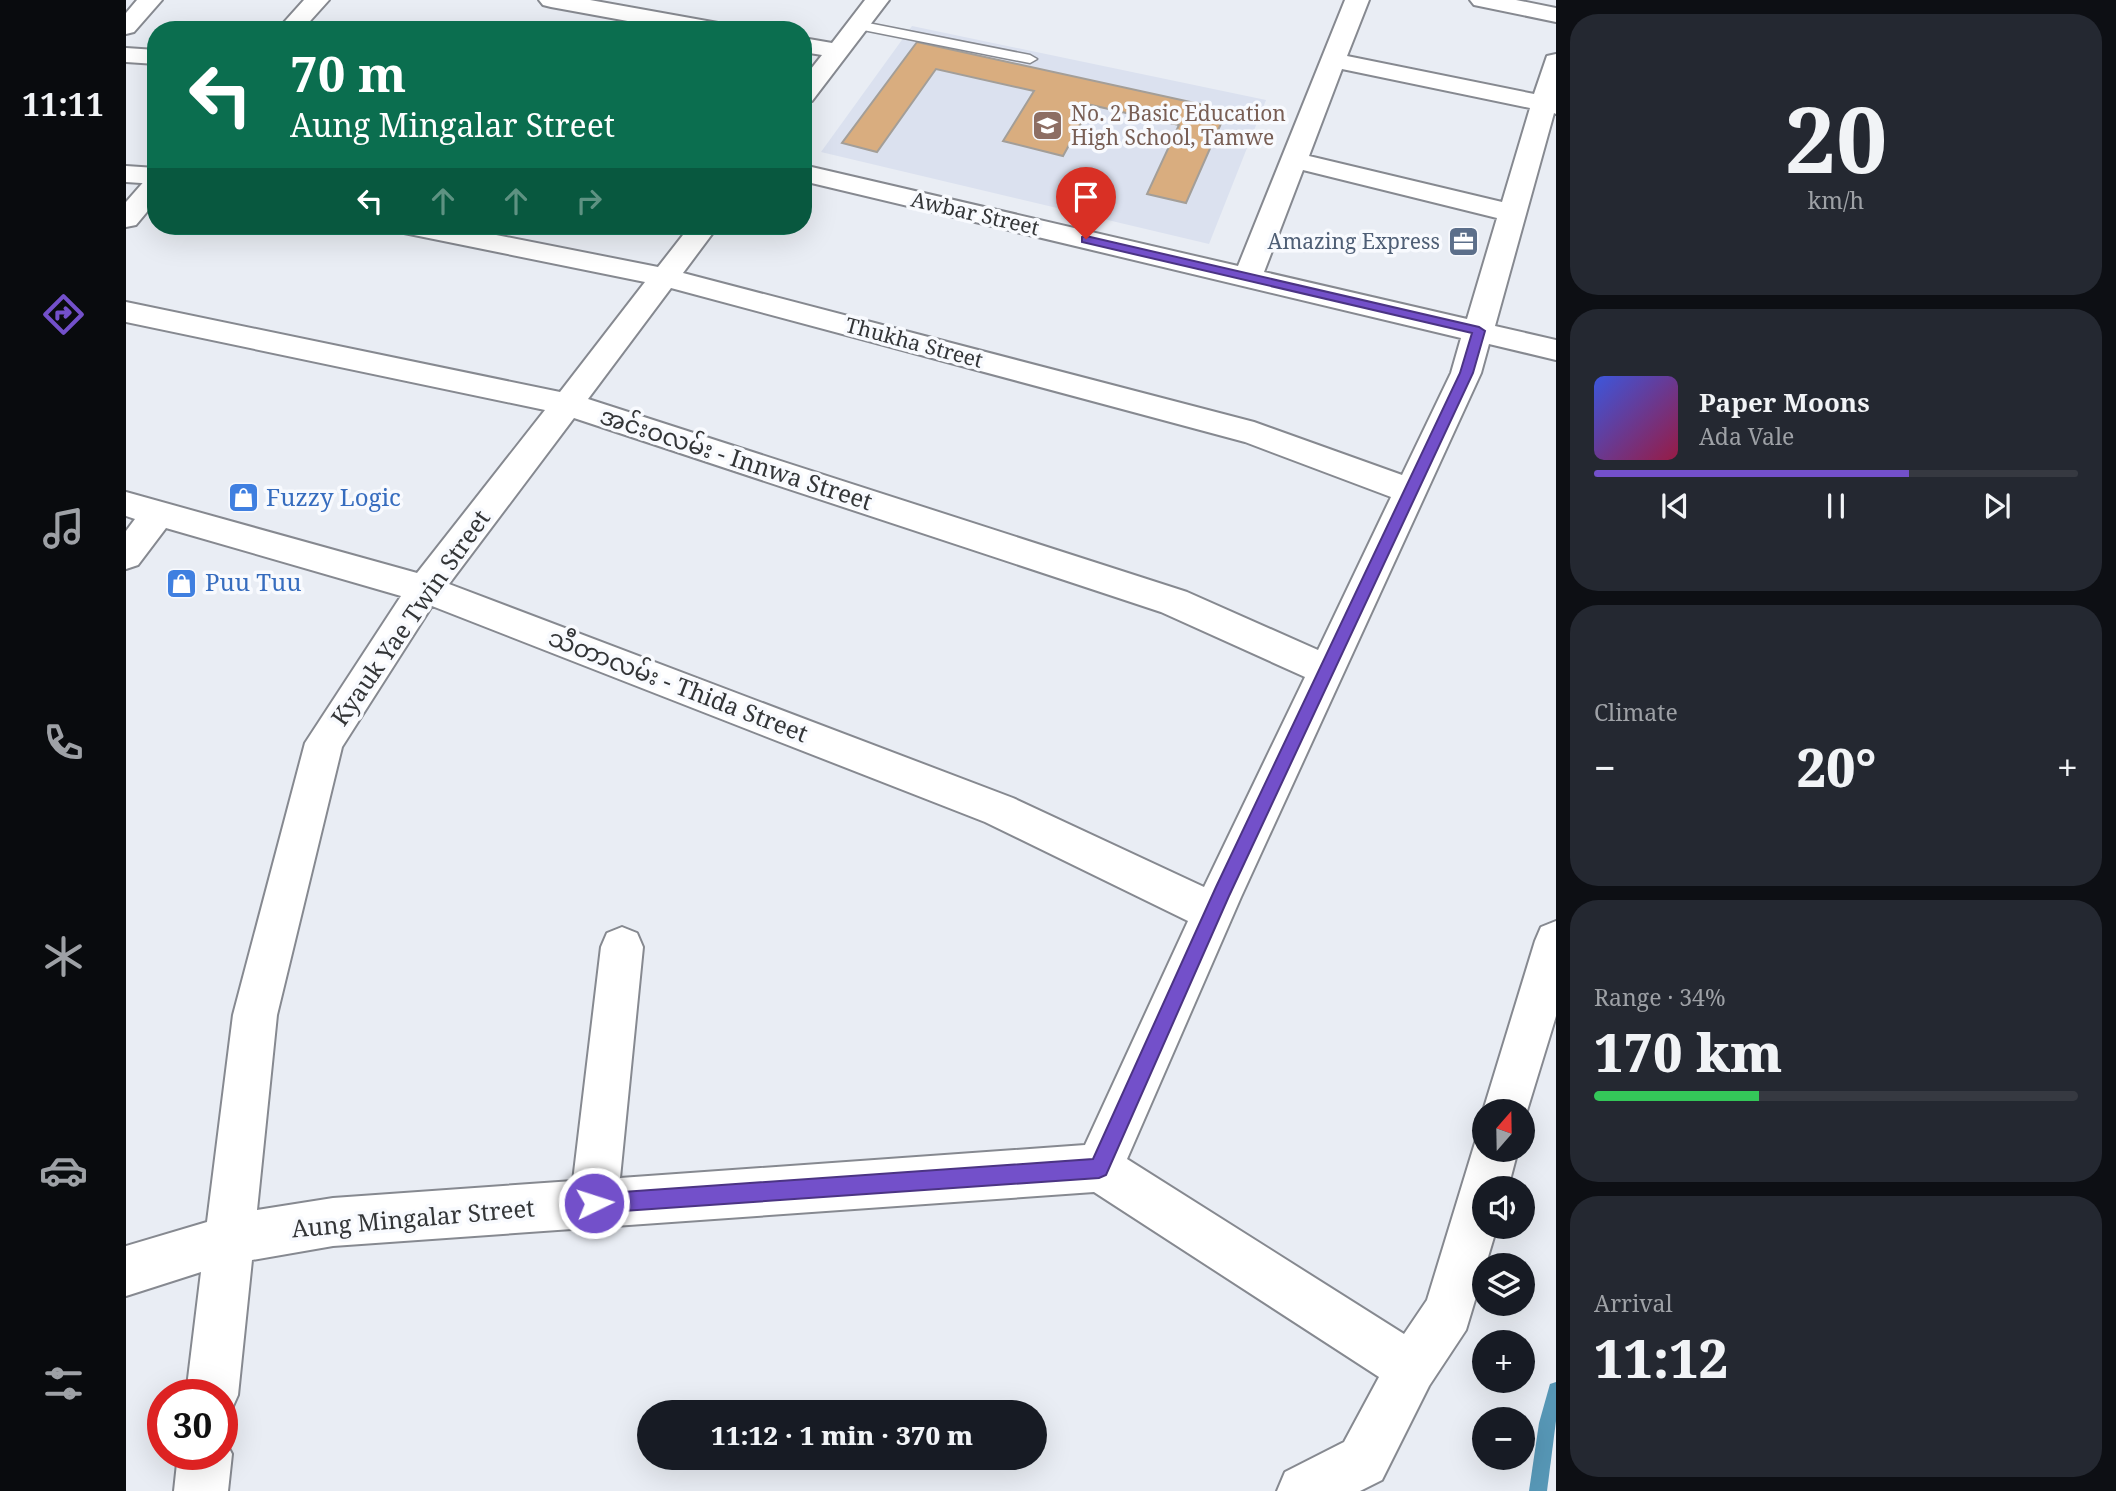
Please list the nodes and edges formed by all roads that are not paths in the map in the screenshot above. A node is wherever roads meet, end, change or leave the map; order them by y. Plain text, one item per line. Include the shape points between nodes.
1 (150, 0) edge
2 (317, 0) edge
3 (551, 0) edge
4 (877, 0) edge
5 (1357, 0) edge
6 (1482, 0) edge
7 (1556, 15) edge
8 (297, 21) edge
9 (668, 21) edge
10 (858, 25) junction
11 (126, 27) edge
12 (812, 47) edge
13 (838, 51) junction
14 (126, 55) edge
15 (147, 56) edge
16 (1030, 59) dead end
17 (1333, 60) junction
18 (1556, 61) edge
19 (812, 84) edge
20 (1550, 105) edge
21 (1294, 160) junction
22 (126, 174) edge
23 (147, 175) edge
24 (812, 175) edge
25 (147, 194) edge
26 (1513, 213) junction
27 (126, 219) edge
28 (454, 235) edge
29 (697, 235) edge
30 (664, 277) junction
31 (1248, 277) junction
32 (126, 312) edge
33 (1479, 331) junction
34 (1556, 350) edge
35 (566, 404) junction
36 (1410, 491) junction
37 (142, 508) edge
38 (126, 555) edge
39 (425, 589) junction
40 (1326, 670) junction
41 (1214, 912) junction
42 (1556, 941) edge
43 (622, 947) dead end
44 (1510, 1099) edge
45 (1492, 1162) edge
46 (1099, 1168) junction
47 (594, 1203) junction
48 (230, 1239) junction
49 (126, 1271) edge
50 (1411, 1368) junction
51 (214, 1379) edge
52 (203, 1470) edge
53 (201, 1491) edge
54 (1304, 1491) edge

1 - 11 street
2 - 8 street
3 - 9 street
4 - 10 street
5 - 17 street
6 - 7 street
10 - 13 street
10 - 16 lane
12 - 13 street
13 - 19 street
14 - 15 street
17 - 20 street
17 - 21 street
18 - 20 street
20 - 26 street
21 - 26 street
21 - 31 street
22 - 23 street
24 - 31 street, Awbar Street
25 - 27 street
26 - 33 street
28 - 30 street, Thukha Street
29 - 30 street, Kyauk Yae Twin Street
30 - 35 street, Kyauk Yae Twin Street
30 - 36 street, Thukha Street via 1254,433
31 - 33 street, Awbar Street
32 - 35 street, အင်းဝလမ်း - Innwa Street
33 - 34 street, Awbar Street
33 - 36 street via 1466,373
35 - 39 street, Kyauk Yae Twin Street
35 - 40 street, အင်းဝလမ်း - Innwa Street via 1174,602
36 - 40 street
37 - 38 street
37 - 39 street, သီတာလမ်း - Thida Street
39 - 41 street, သီတာလမ်း - Thida Street via 999,810
39 - 48 street, Kyauk Yae Twin Street via 324,743 255,1016
40 - 41 street
41 - 46 street
42 - 44 street
43 - 47 street
45 - 50 street via 1448,1312
46 - 47 street, Aung Mingalar Street
46 - 50 street
47 - 48 street, Aung Mingalar Street via 333,1222
48 - 49 street, Aung Mingalar Street
48 - 51 street, Kyauk Yae Twin Street
50 - 54 street via 1363,1461
52 - 53 street

